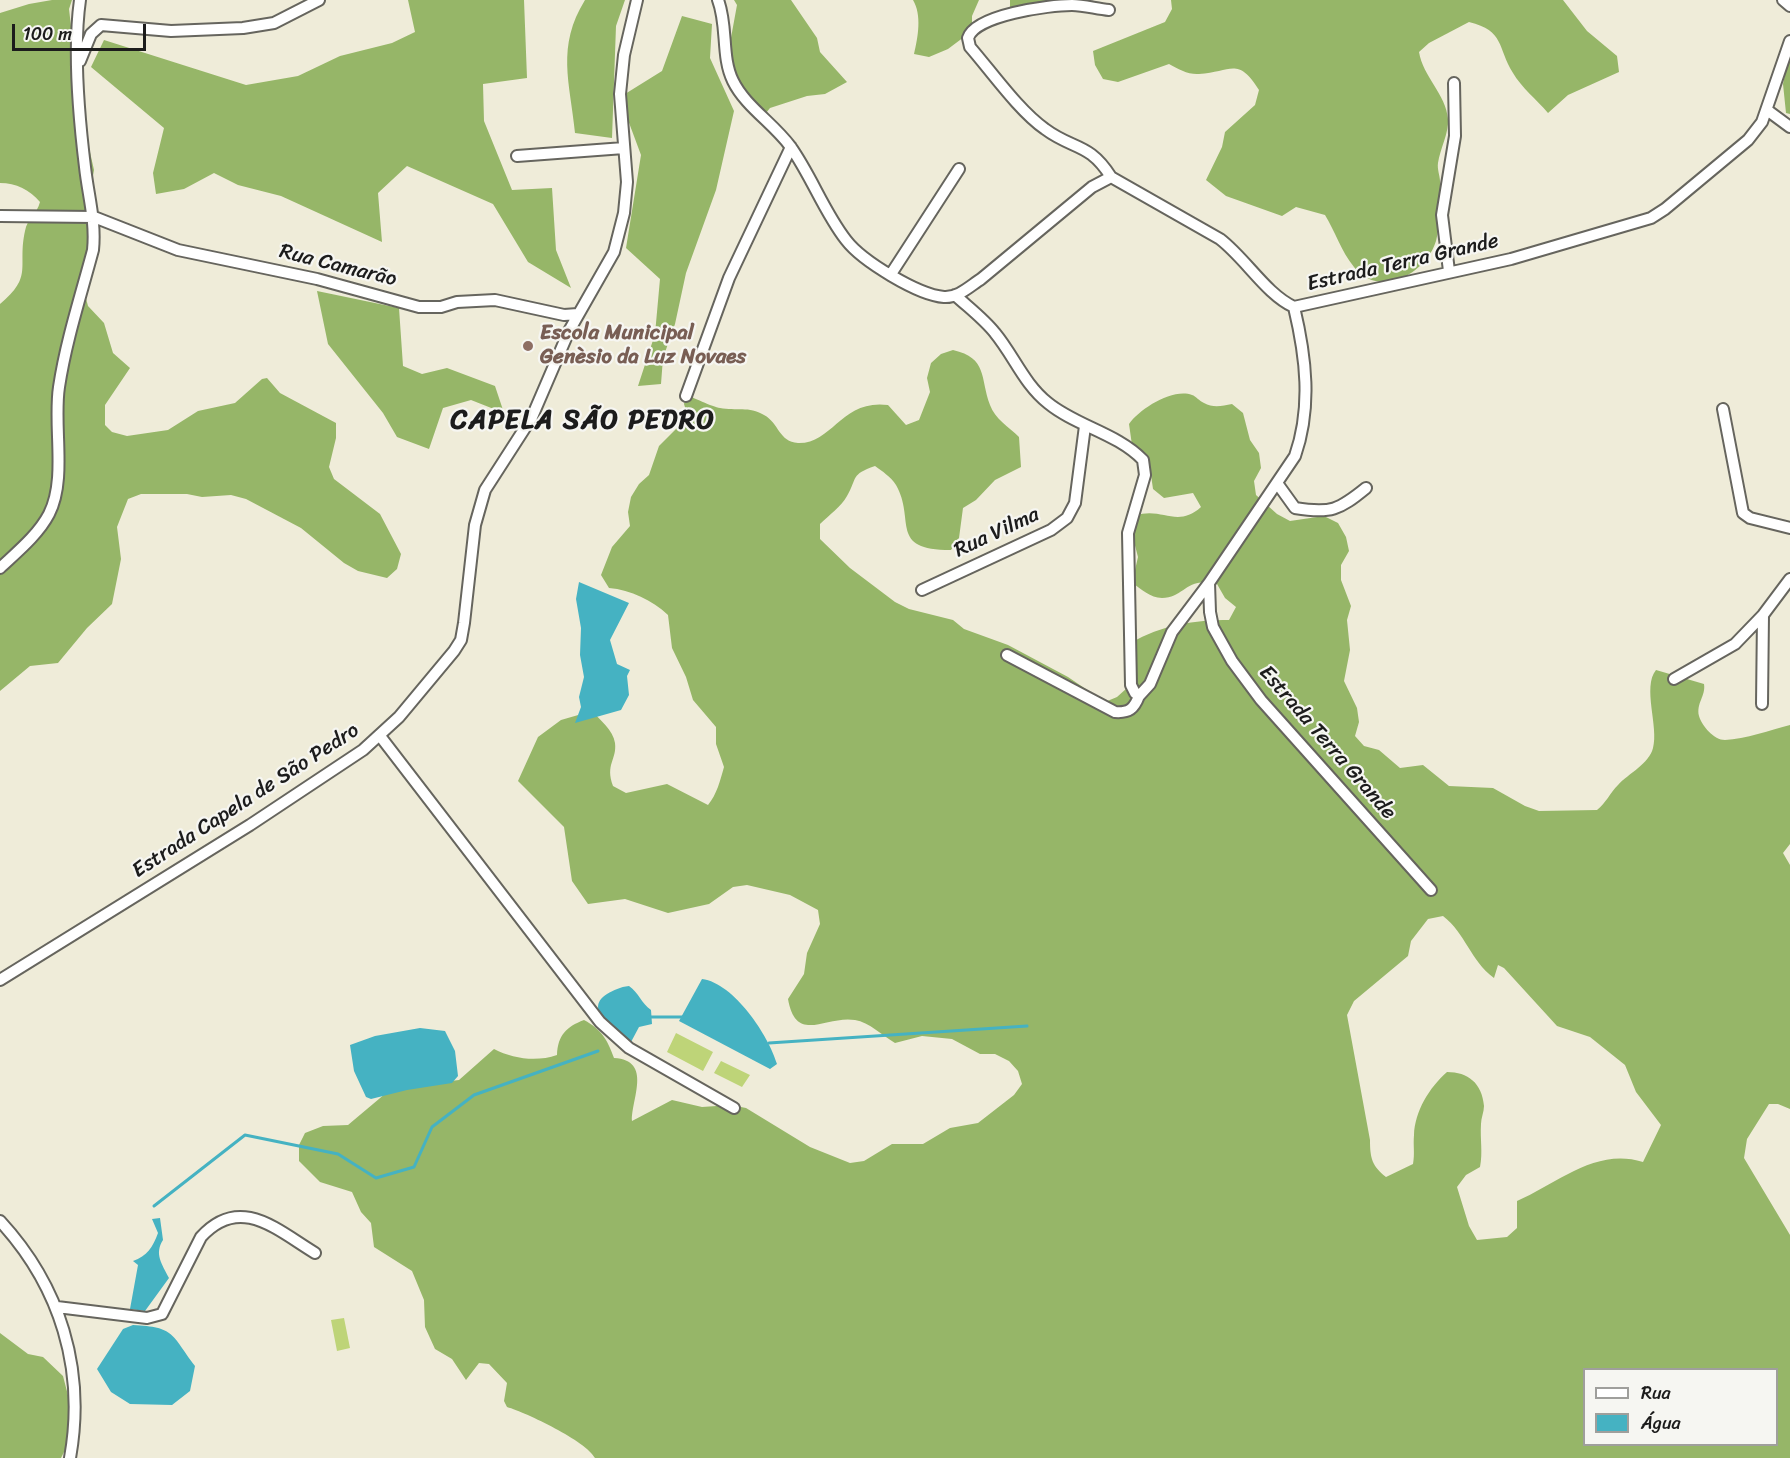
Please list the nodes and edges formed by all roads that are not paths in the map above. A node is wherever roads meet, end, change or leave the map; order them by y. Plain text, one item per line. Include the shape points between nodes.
1 (80, 0) edge
2 (319, 0) edge
3 (637, 0) edge
4 (718, 0) edge
5 (1783, 0) edge
6 (1790, 6) edge
7 (1109, 10) dead end
8 (1790, 41) edge
9 (77, 69) junction
10 (1454, 83) dead end
11 (1767, 110) junction
12 (1790, 127) edge
13 (791, 147) junction
14 (624, 148) junction
15 (517, 156) dead end
16 (959, 169) dead end
17 (1111, 177) junction
18 (0, 216) edge
19 (94, 217) junction
20 (1449, 271) junction
21 (891, 274) junction
22 (955, 295) junction
23 (1294, 307) junction
24 (578, 314) junction
25 (686, 396) dead end
26 (1723, 409) dead end
27 (1085, 426) junction
28 (1277, 483) junction
29 (1366, 488) dead end
30 (1790, 528) edge
31 (0, 568) edge
32 (1790, 579) edge
33 (1209, 583) junction
34 (922, 590) dead end
35 (1764, 615) junction
36 (1007, 655) dead end
37 (1674, 679) dead end
38 (1139, 696) junction
39 (1762, 704) dead end
40 (380, 736) junction
41 (1431, 890) dead end
42 (0, 980) edge
43 (734, 1108) dead end
44 (0, 1221) edge
45 (315, 1253) dead end
46 (57, 1307) junction
47 (70, 1458) edge

1 - 9 street
2 - 9 street via 274,23 243,28 171,31 101,25 91,34
3 - 14 street, Estrada Capela de São Pedro via 620,94
4 - 13 street via 732,79
5 - 6 street
7 - 17 street via 1074,5 1027,10 981,24 968,38 970,47 1035,120 1053,135 1093,154
8 - 11 street, Estrada Terra Grande
9 - 19 street via 85,168
10 - 20 street via 1455,136 1443,215
11 - 12 street
11 - 20 street, Estrada Terra Grande via 1748,140 1651,218 1511,259
13 - 21 street via 846,241
13 - 25 street via 729,278
14 - 15 street
14 - 24 street, Estrada Capela de São Pedro via 626,200 617,243 609,264
16 - 21 street
17 - 22 street via 1092,187 981,279
17 - 23 street via 1220,239 1276,295
18 - 19 street
19 - 24 street, Rua Camarão via 178,250 317,279 419,307 495,300 564,315
19 - 31 street via 93,250 59,388 54,499 40,528
20 - 23 street, Estrada Terra Grande
21 - 22 street via 932,293
22 - 27 street via 996,334 1032,388 1065,416
23 - 28 street, Estrada Terra Grande via 1304,350 1306,411 1295,456
24 - 40 street, Estrada Capela de São Pedro via 532,417 485,490 475,525 461,640
26 - 30 street via 1743,513
27 - 34 street, Rua Vilma via 1075,503 1067,518 1051,530
27 - 38 street via 1143,460 1145,475 1128,533 1131,685
28 - 29 street via 1295,508 1330,511 1342,507
28 - 33 street, Estrada Terra Grande
32 - 35 street
33 - 38 street via 1172,632 1150,684
33 - 41 street, Estrada Terra Grande via 1213,627 1232,661 1261,700
35 - 37 street via 1735,644
35 - 39 street
36 - 38 street via 1115,712 1135,707
40 - 42 street, Estrada Capela de São Pedro via 294,797
40 - 43 street via 600,1022 629,1048
44 - 46 street via 33,1261
45 - 46 street via 263,1221 246,1215 233,1216 219,1221 201,1236 162,1314 147,1318
46 - 47 street via 72,1380

